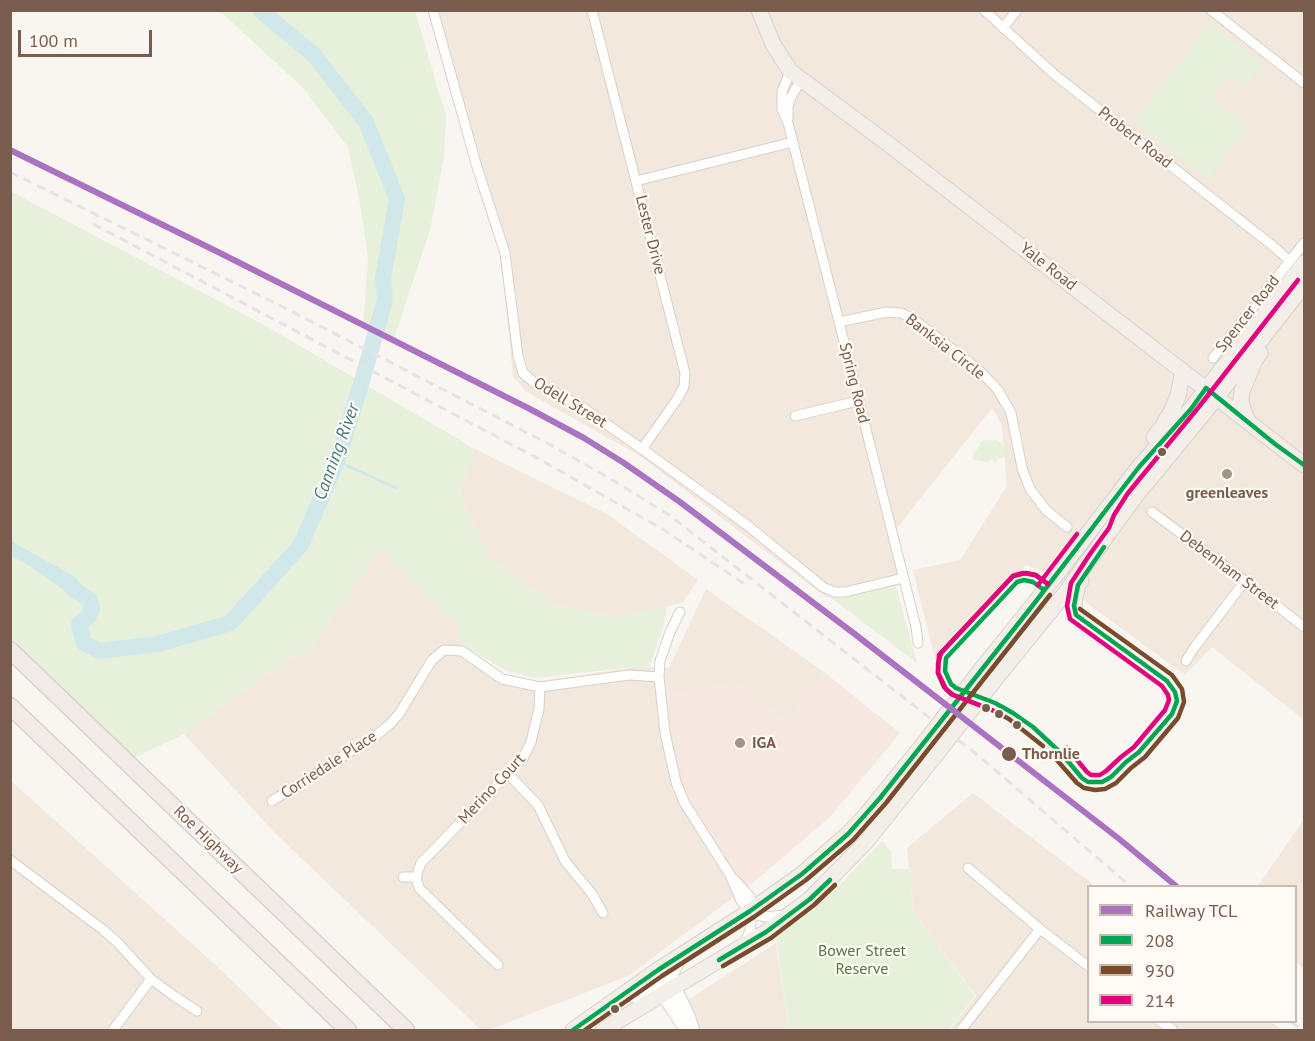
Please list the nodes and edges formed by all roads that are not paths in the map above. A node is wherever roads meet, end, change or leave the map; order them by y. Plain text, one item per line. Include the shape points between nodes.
1 (433, 10) edge
2 (592, 10) edge
3 (759, 10) edge
4 (984, 10) edge
5 (1017, 10) edge
6 (1210, 10) edge
7 (1003, 28) junction
8 (795, 75) junction
9 (1305, 83) edge
10 (788, 123) junction
11 (793, 142) junction
12 (636, 181) junction
13 (1305, 243) edge
14 (1297, 262) edge
15 (1305, 285) edge
16 (1299, 299) edge
17 (1279, 319) junction
18 (839, 322) junction
19 (1213, 358) dead end
20 (1183, 371) junction
21 (1211, 393) junction
22 (858, 401) junction
23 (795, 416) dead end
24 (1248, 422) junction
25 (642, 449) junction
26 (1305, 465) edge
27 (1139, 466) junction
28 (1152, 512) dead end
29 (1121, 518) junction
30 (1067, 527) dead end
31 (903, 578) junction
32 (1245, 580) junction
33 (680, 612) dead end
34 (1076, 615) dead end
35 (1305, 627) edge
36 (918, 643) dead end
37 (10, 650) edge
38 (1186, 661) dead end
39 (659, 677) junction
40 (540, 687) junction
41 (10, 706) edge
42 (508, 774) junction
43 (272, 801) dead end
44 (893, 810) junction
45 (10, 860) edge
46 (815, 863) junction
47 (968, 868) dead end
48 (403, 877) dead end
49 (416, 877) junction
50 (750, 910) junction
51 (795, 911) junction
52 (603, 913) dead end
53 (1040, 929) junction
54 (744, 944) junction
55 (680, 956) junction
56 (1087, 964) edge
57 (498, 965) dead end
58 (152, 979) junction
59 (669, 991) junction
60 (197, 1011) dead end
61 (691, 1029) edge
62 (966, 1029) edge
63 (112, 1030) edge
64 (348, 1030) edge
65 (405, 1030) edge
66 (573, 1030) edge
67 (603, 1030) edge

1 - 25 street, Odell Street via 505,253 523,373 585,409
2 - 12 street, Lester Drive
3 - 8 main road via 773,45
4 - 7 street, Probert Road
5 - 7 street
6 - 9 street
7 - 14 street, Probert Road via 1055,75
8 - 10 street, Spring Road
8 - 10 street, Spring Road via 782,92 782,109
8 - 20 main road, Yale Road
10 - 11 street, Spring Road
11 - 12 street
11 - 18 street, Spring Road
12 - 25 street, Lester Drive via 685,373 678,398
13 - 14 street, Spencer Road
14 - 19 street, Spencer Road
14 - 21 main road, Spencer Road
15 - 16 main road, Spencer Road
16 - 17 main road, Spencer Road
17 - 21 main road, Spencer Road
17 - 24 main road via 1242,391 1241,403
18 - 22 street, Spring Road
18 - 30 street, Banksia Circle via 887,312 901,313 978,369 998,390 1011,413 1030,489 1046,510
20 - 21 main road, Yale Road
20 - 27 main road via 1173,410 1149,443
21 - 24 main road, Yale Road
21 - 27 main road, Spencer Road via 1191,409
21 - 29 main road, Spencer Road
22 - 23 street
22 - 31 street, Spring Road
24 - 26 main road, Yale Road
25 - 31 street, Odell Street via 747,525 823,587 845,592
27 - 46 main road, Spencer Road, bridge via 865,816
28 - 32 street, Debenham Street
29 - 34 main road via 1116,532 1078,585
29 - 44 main road, Spencer Road, bridge
31 - 36 street, Spring Road
32 - 35 street, Debenham Street
32 - 38 street
33 - 39 street via 660,661
37 - 65 highway, Roe Highway
39 - 40 street, Corriedale Place via 629,675
39 - 50 street via 665,733 676,782 741,901
40 - 42 street, Merino Court via 531,742
40 - 43 street, Corriedale Place via 502,679 462,651 444,650 432,660 390,724
41 - 64 highway
42 - 49 street, Merino Court via 421,863
42 - 52 street via 538,805 565,861
44 - 46 main road via 875,821 834,865 825,868
44 - 51 main road, Spencer Road via 838,873
45 - 58 street via 102,929
46 - 50 main road, Spencer Road
47 - 53 street
48 - 49 street
49 - 57 street via 419,888
50 - 51 street via 764,917
50 - 54 street via 750,931
50 - 55 main road, Spencer Road
51 - 54 main road, Spencer Road
53 - 56 street
53 - 62 street
54 - 59 main road, Spencer Road
55 - 59 main road via 671,974
55 - 66 main road, Spencer Road
58 - 60 street
58 - 63 street
59 - 61 main road via 678,996
59 - 66 main road via 661,985 650,985 596,1021
59 - 67 main road, Spencer Road

